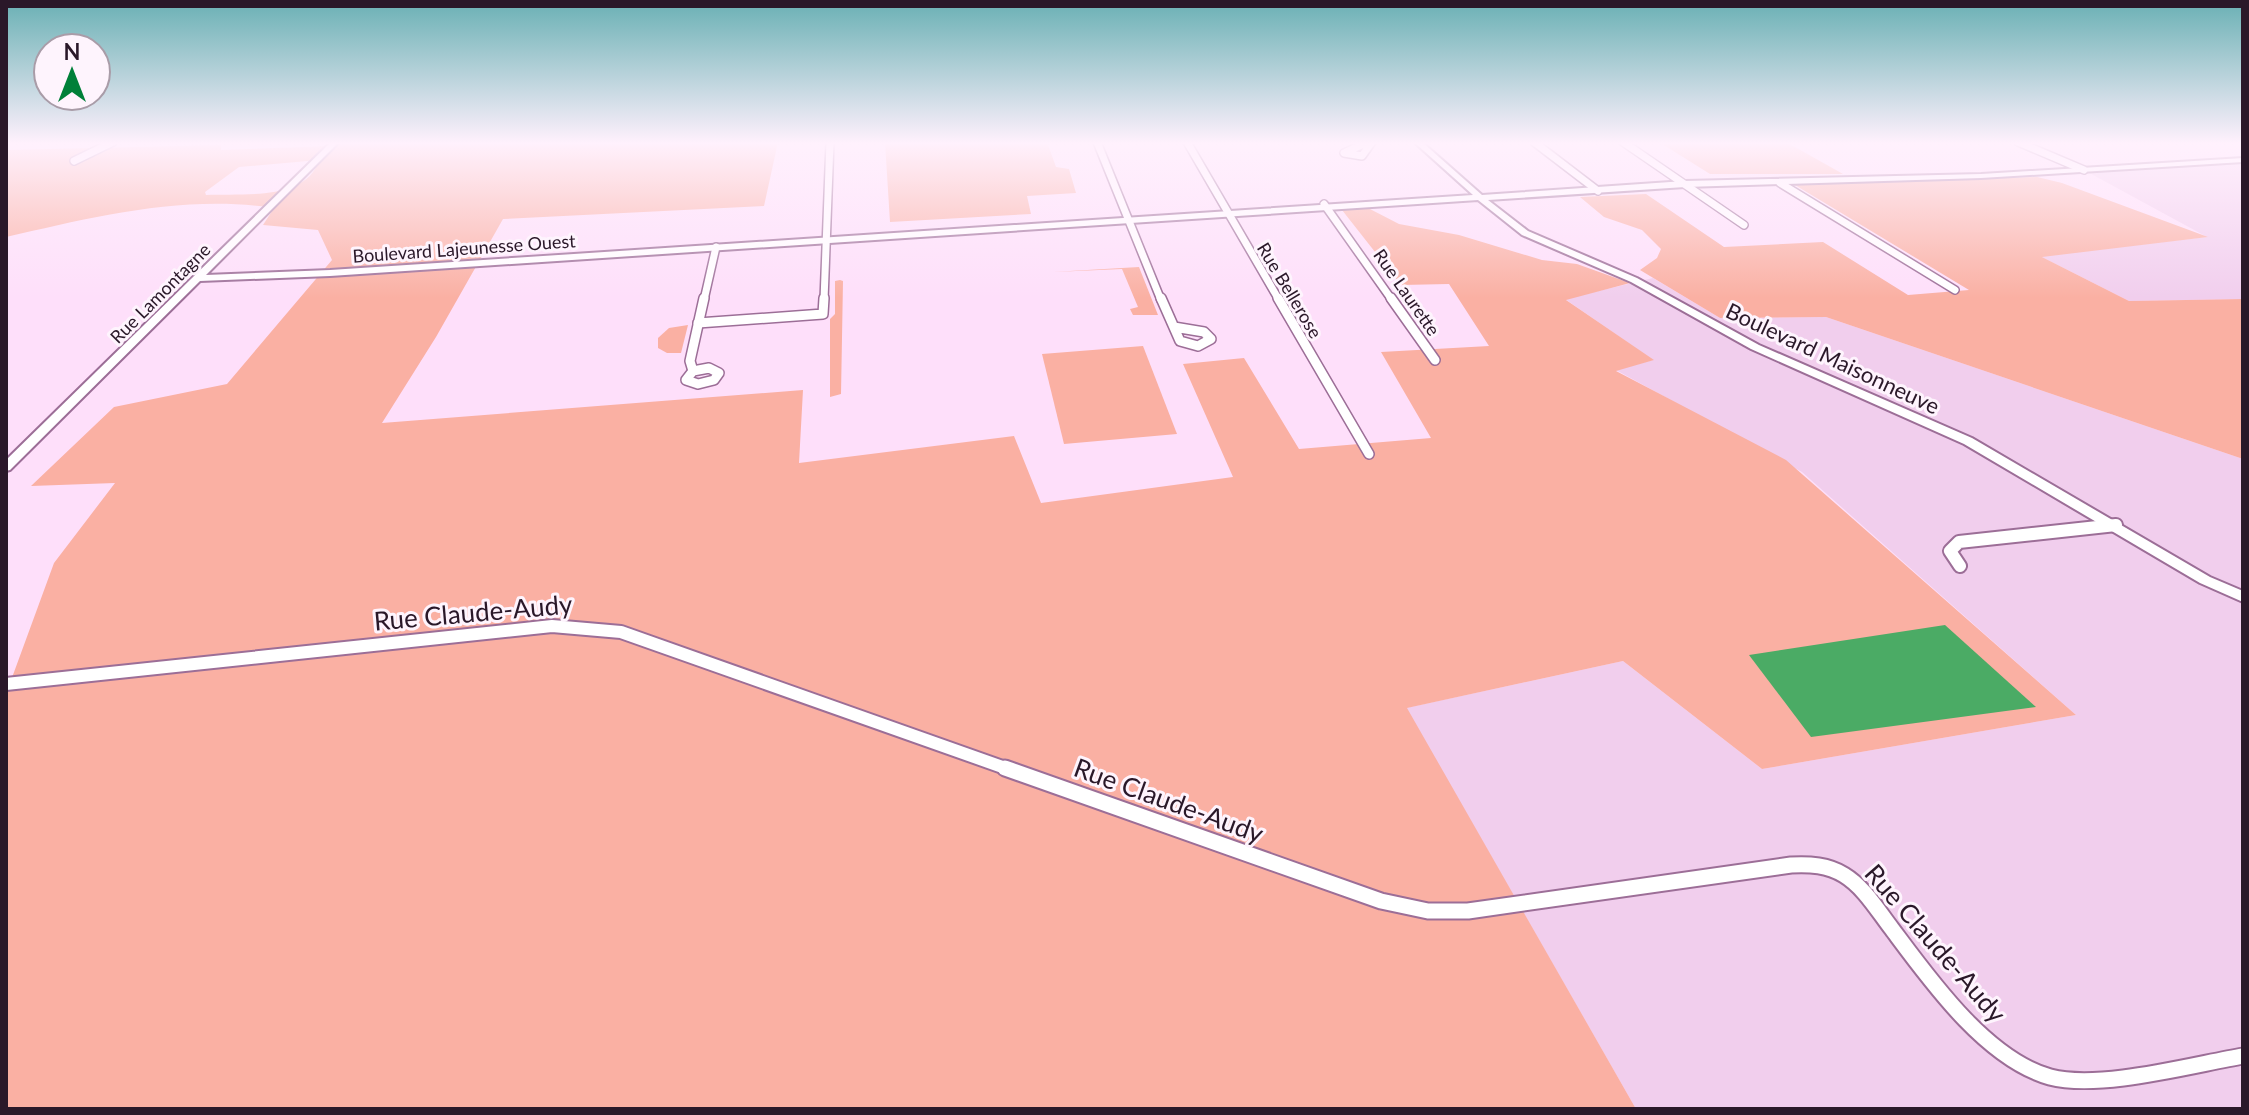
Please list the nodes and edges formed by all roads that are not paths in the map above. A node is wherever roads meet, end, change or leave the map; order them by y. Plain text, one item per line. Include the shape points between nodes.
1 (283, 194) edge
2 (827, 194) edge
3 (1119, 194) edge
4 (1216, 194) edge
5 (1479, 194) edge
6 (1513, 194) edge
7 (1699, 194) edge
8 (1798, 194) edge
9 (1481, 196) junction
10 (1326, 206) junction
11 (1226, 212) junction
12 (1129, 218) junction
13 (1744, 225) dead end
14 (824, 238) junction
15 (716, 247) junction
16 (198, 278) junction
17 (1955, 290) dead end
18 (698, 323) junction
19 (1174, 327) dead end
20 (1435, 360) dead end
21 (693, 371) dead end
22 (1369, 454) dead end
23 (6, 467) edge
24 (2116, 525) junction
25 (1960, 566) dead end
26 (2243, 597) edge
27 (6, 684) edge
28 (2243, 1056) edge

1 - 16 street, Rue Lamontagne
2 - 14 street
3 - 12 street
4 - 11 street, Rue Bellerose
5 - 9 street, Boulevard Maisonneuve
6 - 9 street, Boulevard Lajeunesse Ouest
7 - 13 street
8 - 17 street
9 - 10 street, Boulevard Lajeunesse Ouest
9 - 24 street, Boulevard Maisonneuve via 1525,233 1619,273 1755,347 1968,441
10 - 11 street, Boulevard Lajeunesse Ouest
10 - 20 street, Rue Laurette
11 - 12 street, Boulevard Lajeunesse Ouest
11 - 22 street, Rue Bellerose
12 - 14 street, Boulevard Lajeunesse Ouest
12 - 19 street
14 - 15 street, Boulevard Lajeunesse Ouest
14 - 18 street via 823,299 812,311
15 - 16 street, Boulevard Lajeunesse Ouest
15 - 18 street
16 - 23 street, Rue Lamontagne
18 - 21 street via 690,361
24 - 25 street via 1959,542 1950,551
24 - 26 street, Boulevard Maisonneuve
27 - 28 street, Rue Claude-Audy via 552,626 594,627 636,637 1381,901 1428,911 1468,911 1822,865 1859,887 1971,1024 2049,1078 2083,1082

